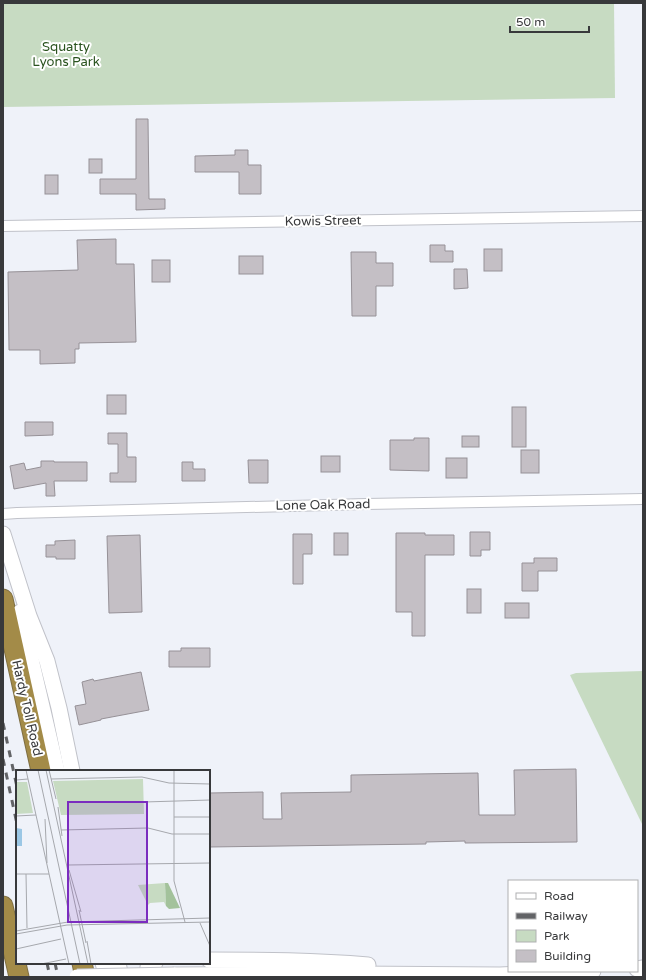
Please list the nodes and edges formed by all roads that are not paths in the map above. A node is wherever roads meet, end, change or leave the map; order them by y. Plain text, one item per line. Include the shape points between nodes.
1 (643, 216) edge
2 (3, 226) edge
3 (643, 498) edge
4 (3, 514) edge
5 (3, 534) edge
6 (3, 541) edge
7 (3, 599) edge
8 (41, 770) edge
9 (57, 770) edge
10 (72, 770) edge
11 (3, 906) edge
12 (210, 960) edge
13 (16, 964) edge
14 (16, 964) edge
15 (82, 964) edge
16 (117, 964) edge
17 (152, 964) edge
18 (579, 972) edge
19 (109, 973) edge
20 (500, 975) junction
21 (529, 976) edge
22 (19, 977) edge
23 (77, 977) edge
24 (85, 977) edge
25 (147, 977) edge

1 - 2 street, Kowis Street
3 - 4 street, Lone Oak Road
5 - 10 main road via 47,661
6 - 9 main road
7 - 8 highway, Hardy Toll Road
11 - 13 highway
12 - 20 main road via 339,962
14 - 22 highway
15 - 24 highway
16 - 19 main road
17 - 25 main road via 148,967
18 - 21 main road
19 - 20 main road, bridge
19 - 23 main road, bridge
20 - 21 main road

